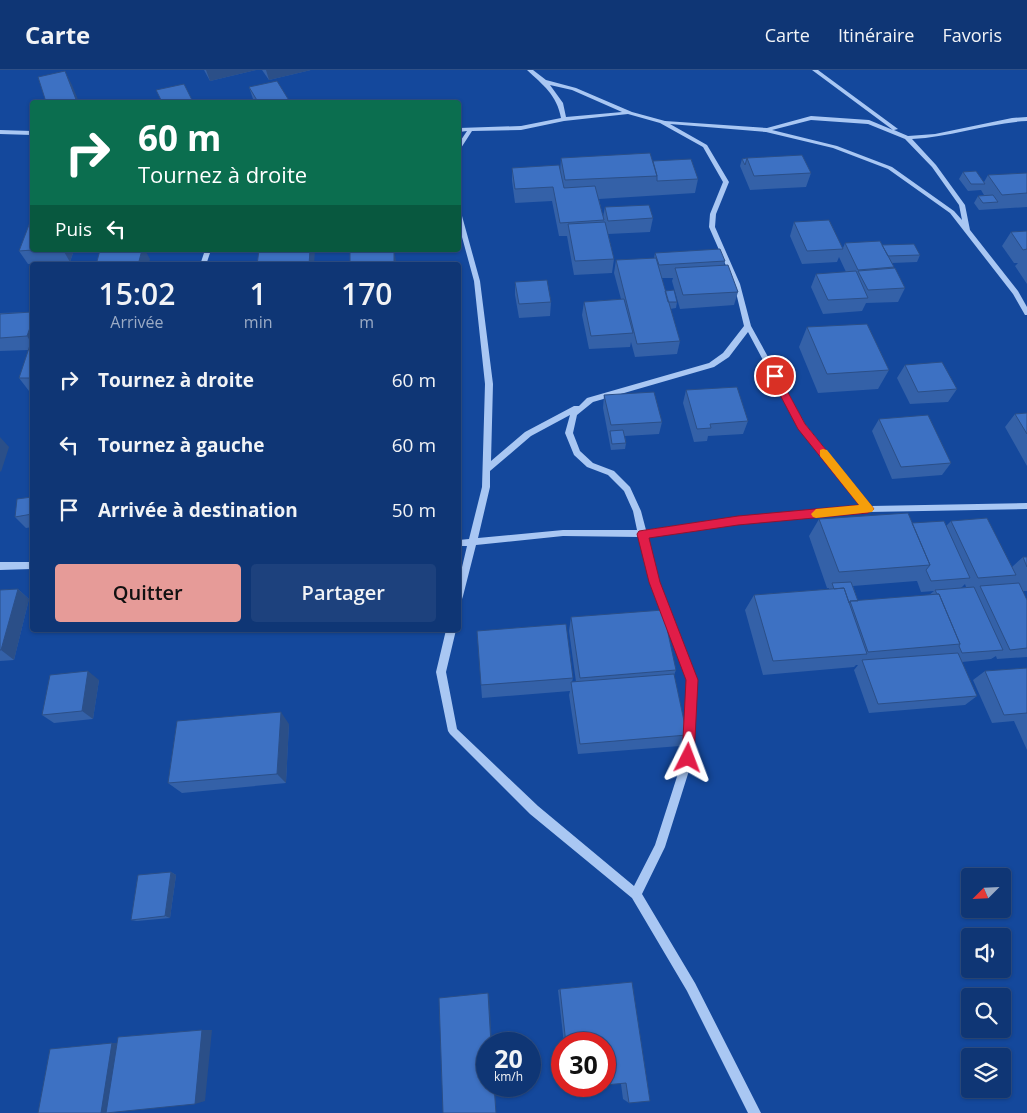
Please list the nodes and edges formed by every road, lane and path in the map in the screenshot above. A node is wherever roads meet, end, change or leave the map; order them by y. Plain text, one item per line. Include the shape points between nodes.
1 (530, 70) edge
2 (815, 70) edge
3 (546, 82) junction
4 (630, 113) junction
5 (564, 118) junction
6 (1027, 119) edge
7 (662, 122) junction
8 (471, 129) junction
9 (461, 130) edge
10 (766, 130) junction
11 (0, 132) edge
12 (30, 133) edge
13 (907, 138) junction
14 (461, 145) edge
15 (461, 223) edge
16 (968, 233) junction
17 (1027, 313) edge
18 (748, 326) junction
19 (586, 404) junction
20 (486, 470) junction
21 (1027, 506) edge
22 (868, 509) junction
23 (643, 534) junction
24 (472, 541) junction
25 (461, 543) edge
26 (0, 566) edge
27 (30, 566) edge
28 (461, 588) edge
29 (451, 632) edge
30 (636, 894) junction
31 (755, 1113) edge

1 - 3 street
2 - 13 street
3 - 4 street via 574,89
3 - 5 street via 563,106
4 - 5 street
4 - 7 street
5 - 8 street via 521,128
6 - 13 street via 936,136
7 - 10 street
7 - 18 street via 705,146 726,182 713,214 712,227 737,284
8 - 9 street
8 - 14 street
10 - 13 street via 811,118 869,122
10 - 16 street via 835,147 890,168 952,212
11 - 12 street
13 - 16 street via 934,166 962,205
15 - 20 street via 477,280 489,384
16 - 17 street via 1016,292
18 - 19 street via 726,355 710,365 624,389
18 - 22 street via 802,426
19 - 20 street via 528,434
19 - 23 street via 574,414 569,433 577,453 590,465 611,473 627,489
20 - 24 street via 486,487
21 - 22 street
22 - 23 street via 738,520
23 - 24 street via 563,534
23 - 30 street via 654,582 692,680 688,758 660,847
24 - 25 street
24 - 28 street
26 - 27 street
29 - 30 street via 441,672 453,732 534,810
30 - 31 street via 691,987

